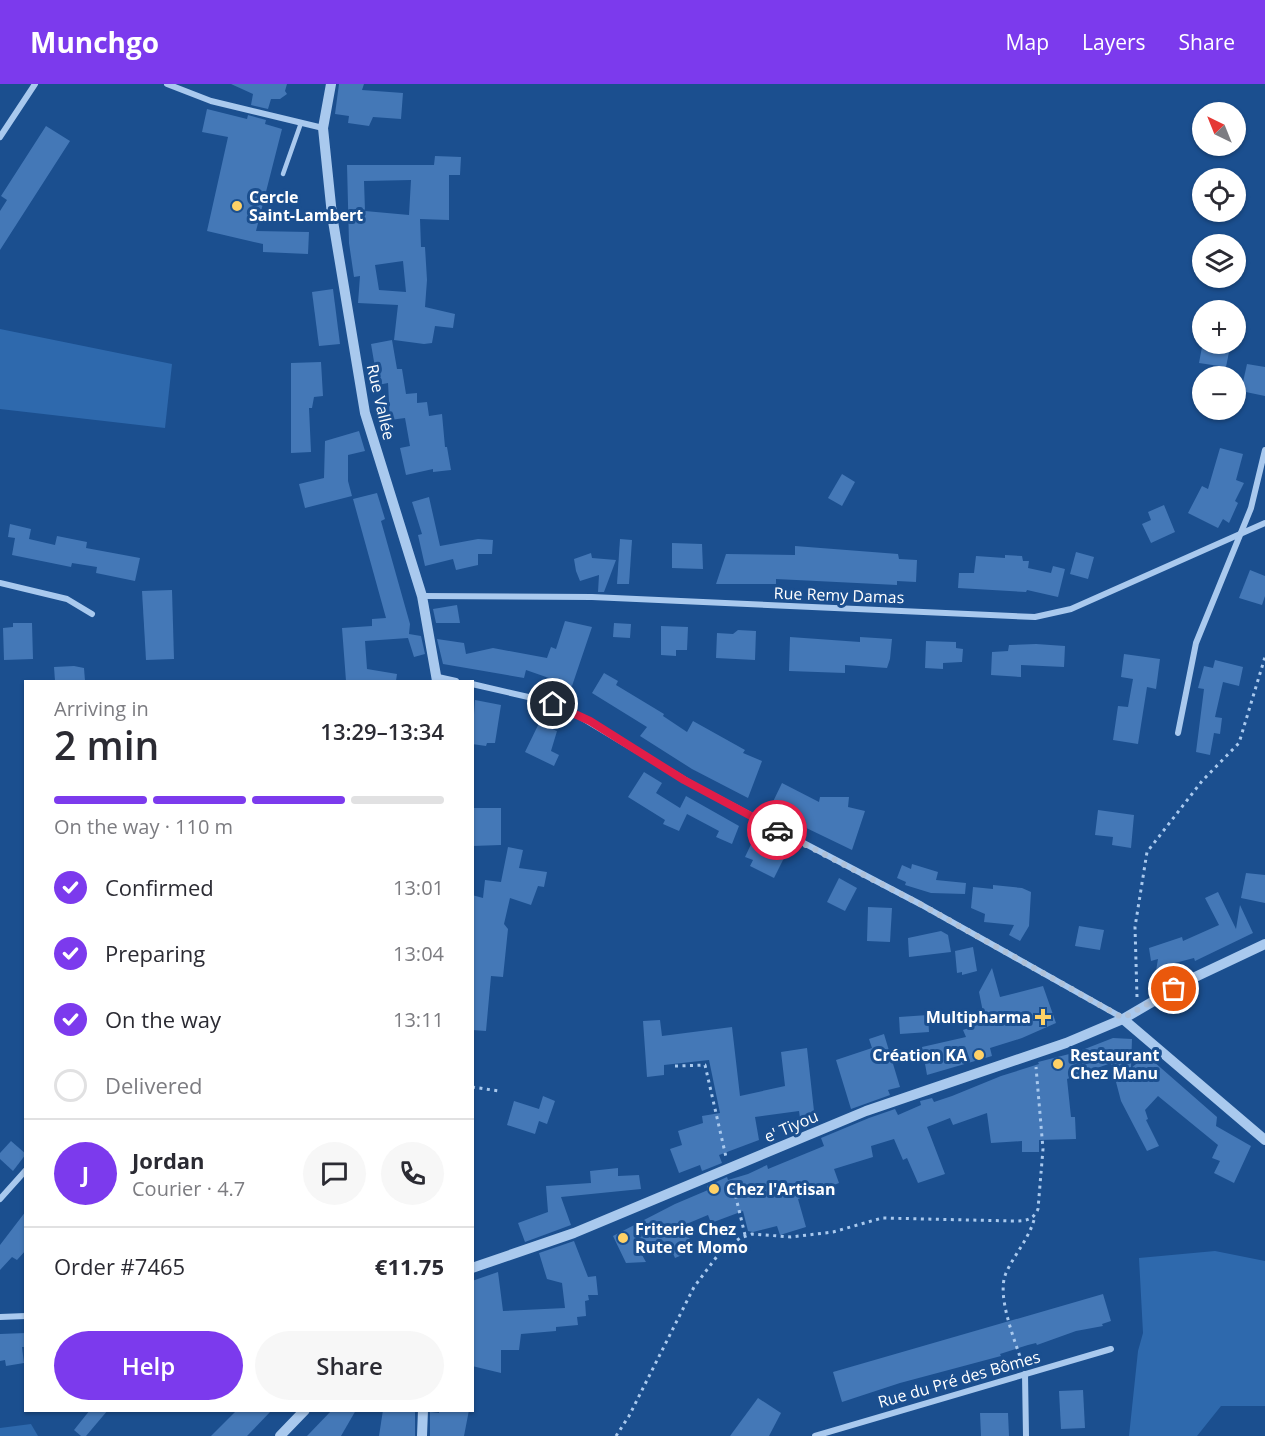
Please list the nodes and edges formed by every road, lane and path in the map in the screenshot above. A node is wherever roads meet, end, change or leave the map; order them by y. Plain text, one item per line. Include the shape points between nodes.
1 (35, 84) edge
2 (167, 84) edge
3 (331, 84) edge
4 (301, 123) junction
5 (323, 128) junction
6 (0, 137) edge
7 (283, 174) dead end
8 (1265, 450) edge
9 (1265, 523) edge
10 (1239, 535) junction
11 (0, 583) edge
12 (422, 596) junction
13 (92, 614) dead end
14 (1265, 657) edge
15 (437, 679) edge
16 (474, 684) edge
17 (1178, 733) dead end
18 (1265, 944) edge
19 (1138, 1010) junction
20 (1123, 1018) junction
21 (1034, 1054) junction
22 (675, 1066) dead end
23 (474, 1087) edge
24 (499, 1091) dead end
25 (1265, 1140) edge
26 (729, 1168) junction
27 (24, 1172) edge
28 (0, 1199) edge
29 (1036, 1214) junction
30 (745, 1235) junction
31 (474, 1267) edge
32 (24, 1316) edge
33 (0, 1317) edge
34 (1112, 1349) dead end
35 (1025, 1374) junction
36 (303, 1412) edge
37 (423, 1412) edge
38 (280, 1436) edge
39 (422, 1436) edge
40 (616, 1436) edge
41 (815, 1436) edge
42 (1026, 1436) edge

1 - 6 street
2 - 4 street via 211,102
3 - 5 street, Rue Vallée
4 - 5 street
4 - 7 lane
5 - 12 street, Rue Vallée via 332,214 365,414
8 - 10 street via 1251,508
9 - 10 street, Rue Remy Damas
10 - 12 street, Rue Remy Damas via 1071,609 1035,617 592,597
10 - 17 street via 1196,643
11 - 13 street via 67,599
12 - 15 street, Rue Vallée
14 - 19 path via 1239,744 1202,781 1147,852 1135,927
16 - 20 street via 537,699 581,716 696,787 929,909
18 - 19 street, e' Tiyou via 1193,978
19 - 20 street, e' Tiyou
20 - 21 street, e' Tiyou
20 - 25 street
21 - 26 street, e' Tiyou via 866,1110
21 - 29 path via 1043,1149
22 - 26 path via 705,1065
23 - 24 path
26 - 30 path
26 - 31 street, e' Tiyou via 574,1233
27 - 28 street
29 - 30 path via 1023,1221 882,1218 815,1235
29 - 35 path via 1005,1275 1002,1290
30 - 40 path via 718,1255 694,1287
32 - 33 street
34 - 35 street, Rue du Pré des Bômes
35 - 41 street, Rue du Pré des Bômes
35 - 42 street
36 - 38 street
37 - 39 street

